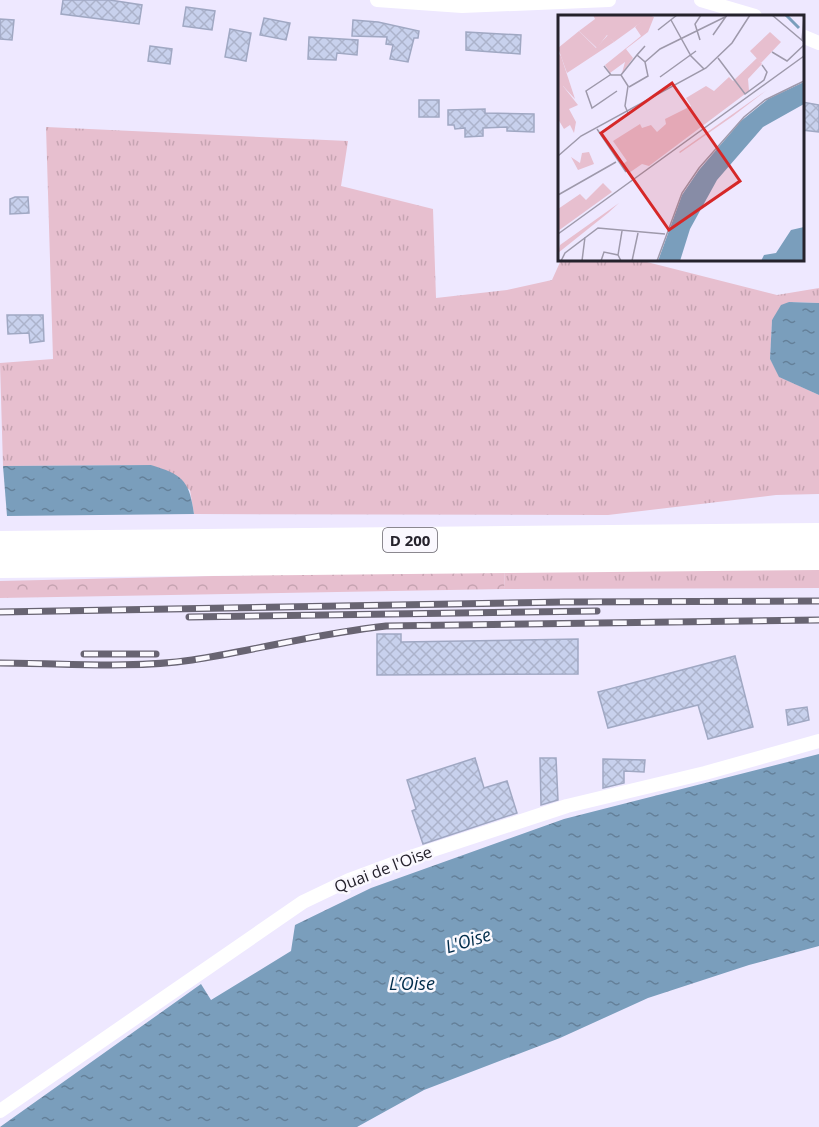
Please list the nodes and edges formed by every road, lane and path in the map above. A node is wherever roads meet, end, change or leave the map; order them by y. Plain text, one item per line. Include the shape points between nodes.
1 (377, 0) edge
2 (609, 0) edge
3 (701, 0) edge
4 (752, 15) edge
5 (804, 37) edge
6 (819, 43) edge
7 (819, 536) edge
8 (0, 544) edge
9 (819, 557) edge
10 (0, 565) edge
11 (819, 741) edge
12 (0, 1111) edge

1 - 2 street via 462,6
3 - 4 street
5 - 6 street
7 - 8 highway, D 200
9 - 10 highway, D 200
11 - 12 street, Quai de l'Oise via 567,806 349,880 303,902

